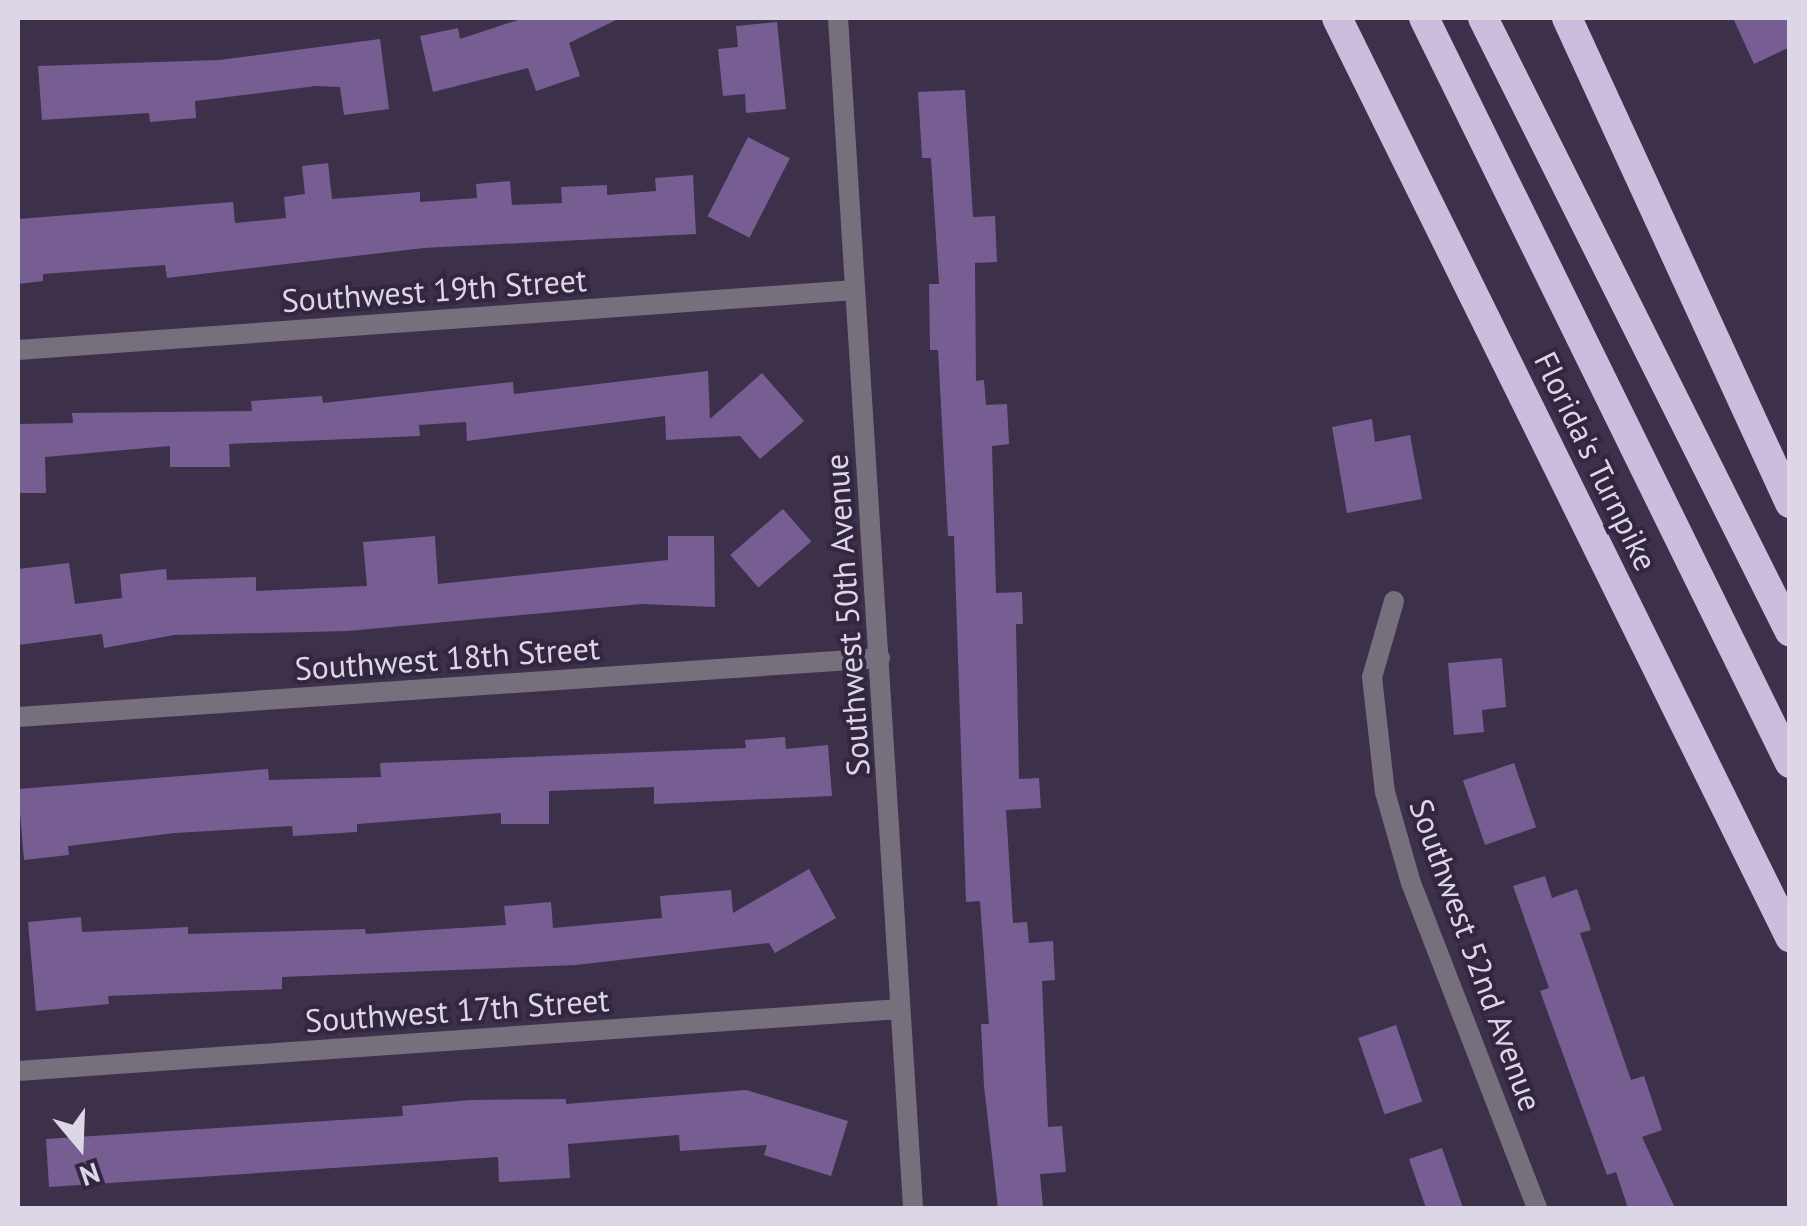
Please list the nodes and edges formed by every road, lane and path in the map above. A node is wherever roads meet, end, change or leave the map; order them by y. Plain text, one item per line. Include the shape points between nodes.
1 (838, 18) edge
2 (1337, 18) edge
3 (1424, 18) edge
4 (1483, 18) edge
5 (1567, 18) edge
6 (855, 290) junction
7 (18, 350) edge
8 (1790, 503) edge
9 (1394, 601) dead end
10 (1790, 632) edge
11 (880, 658) junction
12 (18, 717) edge
13 (1790, 763) edge
14 (1790, 937) edge
15 (900, 1009) junction
16 (18, 1071) edge
17 (913, 1208) edge
18 (1537, 1208) edge

1 - 6 street, Southwest 50th Avenue
2 - 14 highway, Florida's Turnpike
3 - 13 highway
4 - 10 highway
5 - 8 highway
6 - 7 street, Southwest 19th Street
6 - 11 street, Southwest 50th Avenue
9 - 18 street, Southwest 52nd Avenue via 1372,677 1385,792 1411,882
11 - 12 street, Southwest 18th Street
11 - 15 street, Southwest 50th Avenue
15 - 16 street, Southwest 17th Street
15 - 17 street, Southwest 50th Avenue

